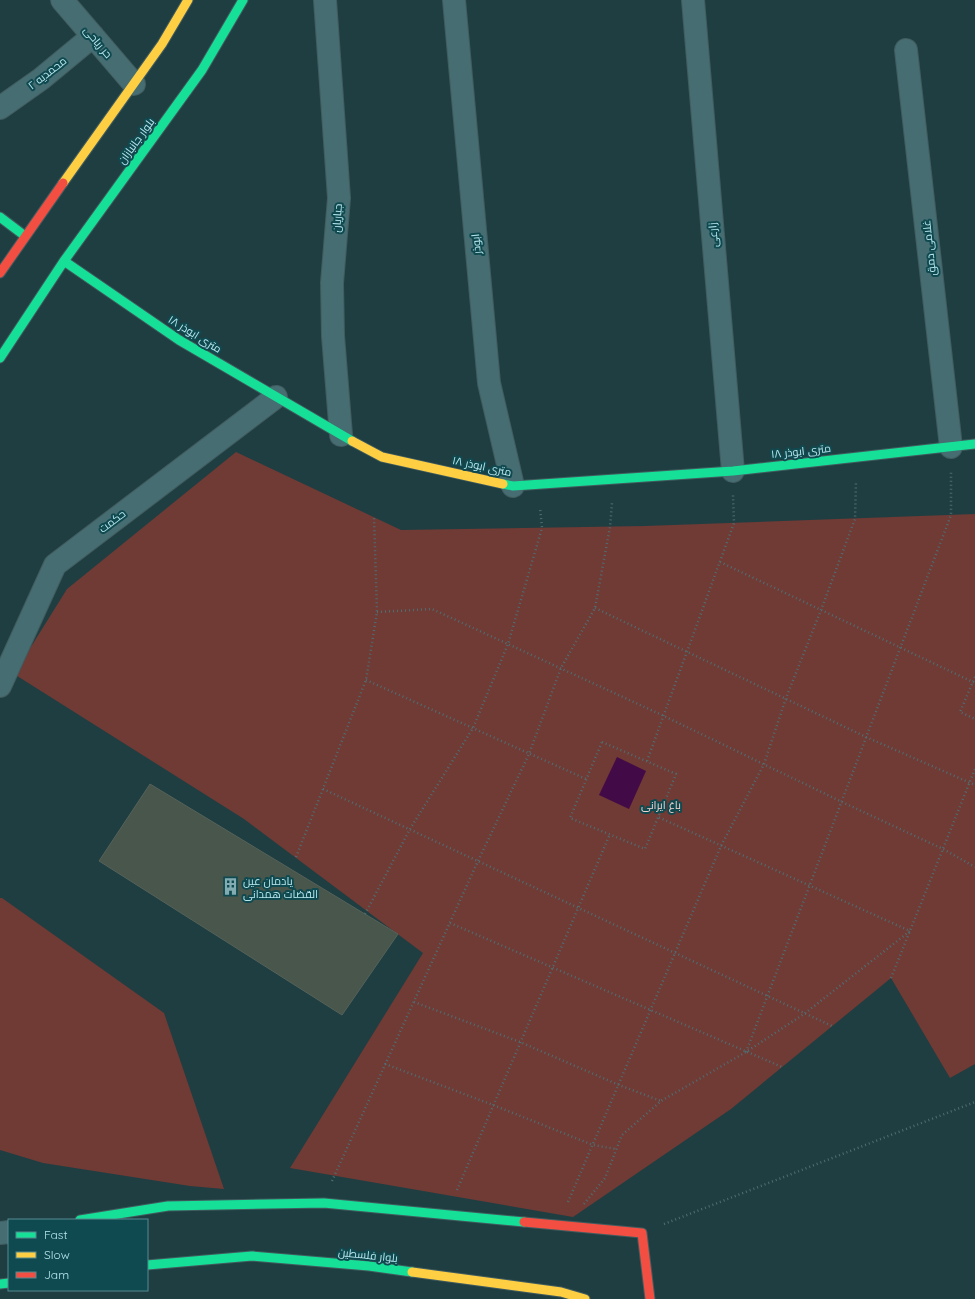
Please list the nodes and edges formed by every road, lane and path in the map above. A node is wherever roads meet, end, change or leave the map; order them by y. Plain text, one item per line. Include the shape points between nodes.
1 (62, 0) edge
2 (188, 0) edge
3 (243, 0) edge
4 (325, 0) edge
5 (454, 0) edge
6 (693, 0) edge
7 (93, 36) junction
8 (906, 50) dead end
9 (134, 84) junction
10 (0, 108) edge
11 (0, 218) edge
12 (25, 236) junction
13 (64, 261) junction
14 (0, 273) edge
15 (0, 358) edge
16 (276, 397) junction
17 (341, 435) junction
18 (975, 444) edge
19 (951, 446) junction
20 (857, 457) junction
21 (733, 471) junction
22 (614, 479) junction
23 (536, 484) junction
24 (513, 486) junction
25 (374, 517) dead end
26 (720, 562) junction
27 (595, 608) junction
28 (821, 610) junction
29 (377, 612) junction
30 (508, 644) junction
31 (901, 648) junction
32 (687, 651) junction
33 (561, 668) junction
34 (975, 677) edge
35 (366, 680) junction
36 (974, 682) edge
37 (0, 686) edge
38 (786, 698) junction
39 (664, 716) junction
40 (975, 719) edge
41 (473, 728) junction
42 (866, 737) junction
43 (529, 754) junction
44 (647, 761) junction
45 (764, 764) junction
46 (975, 768) edge
47 (586, 779) junction
48 (969, 783) junction
49 (975, 785) edge
50 (324, 789) junction
51 (842, 802) junction
52 (658, 817) junction
53 (410, 829) junction
54 (610, 834) junction
55 (722, 846) junction
56 (943, 849) junction
57 (296, 858) dead end
58 (478, 861) junction
59 (975, 867) edge
60 (809, 885) junction
61 (578, 908) junction
62 (365, 914) dead end
63 (450, 923) junction
64 (910, 931) junction
65 (675, 953) junction
66 (552, 967) junction
67 (891, 978) dead end
68 (768, 997) junction
69 (414, 1002) junction
70 (651, 1010) junction
71 (804, 1014) junction
72 (832, 1026) dead end
73 (520, 1042) junction
74 (746, 1052) junction
75 (385, 1064) junction
76 (782, 1067) dead end
77 (619, 1085) junction
78 (660, 1101) junction
79 (975, 1102) edge
80 (494, 1105) junction
81 (593, 1145) junction
82 (616, 1149) junction
83 (324, 1204) junction
84 (447, 1215) junction
85 (562, 1215) junction
86 (86, 1219) edge
87 (560, 1225) junction
88 (642, 1233) junction
89 (148, 1265) edge
90 (585, 1299) edge
91 (650, 1299) edge

1 - 7 street, حر ریاحی
2 - 9 street
3 - 13 street, بلوار جانبازان via 202,70
4 - 17 street, جباریان via 339,198 332,283 333,336
5 - 24 street, ابوذر via 489,383
6 - 21 street, زارعی
7 - 9 street, حر ریاحی
7 - 10 street, محمدیه ۲ via 41,79
8 - 19 street, غلامی دمق
9 - 12 street
11 - 12 street
12 - 14 street
13 - 15 street, بلوار جانبازان
13 - 16 street, ۱۸ متری ابوذر via 179,340
16 - 17 street, ۱۸ متری ابوذر
16 - 37 street, حکمت via 55,565
17 - 24 street, ۱۸ متری ابوذر via 382,457
18 - 19 street, ۱۸ متری ابوذر
19 - 20 street, ۱۸ متری ابوذر
19 - 31 path via 951,515
20 - 21 street, ۱۸ متری ابوذر
20 - 28 path via 855,519
21 - 22 street, ۱۸ متری ابوذر
21 - 26 path via 734,523
22 - 23 street, ۱۸ متری ابوذر
22 - 27 path via 610,527
23 - 24 street, ۱۸ متری ابوذر
23 - 30 path via 542,528
25 - 29 path
26 - 28 path
26 - 32 path
27 - 32 path
27 - 33 path
28 - 31 path
28 - 38 path
29 - 30 path via 432,609
29 - 35 path
30 - 33 path
30 - 41 path
31 - 36 path
31 - 42 path
32 - 38 path
32 - 39 path
33 - 39 path
33 - 43 path
34 - 36 path
35 - 41 path
35 - 50 path
36 - 40 path via 960,712
38 - 42 path
38 - 45 path
39 - 44 path
39 - 45 path
41 - 43 path
41 - 53 path
42 - 48 path
42 - 51 path
43 - 47 path
43 - 58 path
44 - 47 path via 602,742
44 - 52 path via 676,774
45 - 51 path
45 - 55 path
46 - 48 path
47 - 54 path via 570,818
48 - 49 path
48 - 56 path
50 - 53 path
50 - 57 path
51 - 56 path
51 - 60 path
52 - 54 path via 645,849
52 - 55 path
53 - 58 path
53 - 62 path
54 - 61 path
55 - 60 path
55 - 65 path
56 - 59 path
56 - 64 path
58 - 61 path
58 - 63 path
60 - 64 path
60 - 68 path
61 - 65 path
61 - 66 path
63 - 66 path
63 - 69 path
64 - 67 path
64 - 71 path
65 - 68 path
65 - 70 path
66 - 70 path
66 - 73 path
68 - 71 path
68 - 74 path
69 - 73 path
69 - 75 path
70 - 74 path
70 - 77 path
71 - 72 path
71 - 74 path
73 - 77 path
73 - 80 path
74 - 76 path
74 - 78 path
75 - 80 path
75 - 83 path via 334,1176
77 - 78 path
77 - 81 path
78 - 82 path via 622,1135
79 - 88 path
80 - 81 path
80 - 84 path
81 - 82 path
81 - 85 path
82 - 85 path via 605,1178 573,1217
83 - 84 street
83 - 86 street via 168,1206
84 - 87 street
85 - 87 path
87 - 88 street
88 - 91 street
89 - 90 street, بلوار فلسطین via 252,1256 369,1266 561,1292

